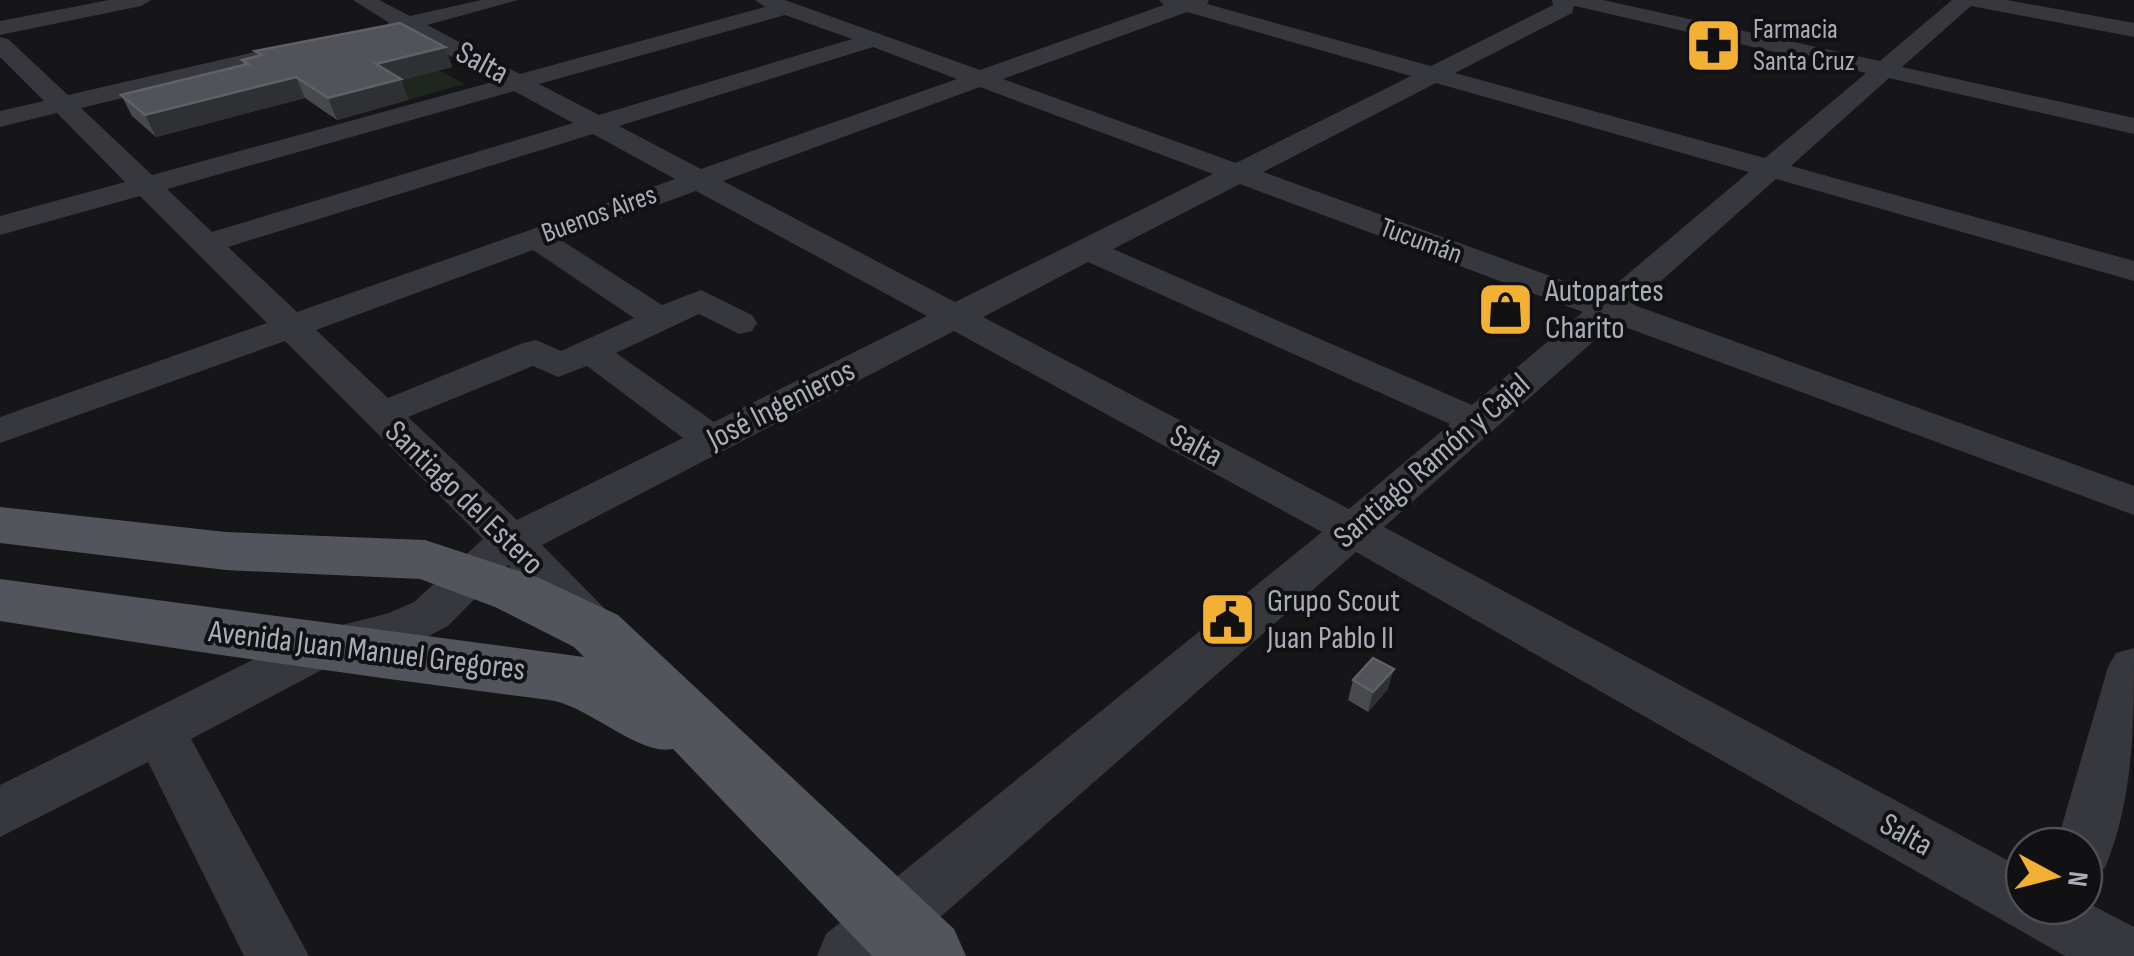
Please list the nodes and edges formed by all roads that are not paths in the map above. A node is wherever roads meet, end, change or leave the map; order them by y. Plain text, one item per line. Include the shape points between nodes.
1 (113, 0) edge
2 (141, 0) edge
3 (508, 0) edge
4 (1562, 0) edge
5 (1576, 0) edge
6 (1666, 0) edge
7 (1965, 0) edge
8 (1972, 0) edge
9 (1184, 2) edge
10 (786, 5) edge
11 (840, 5) dead end
12 (380, 19) edge
13 (0, 25) edge
14 (2134, 30) edge
15 (1725, 34) junction
16 (874, 40) junction
17 (331, 42) edge
18 (0, 44) edge
19 (1882, 70) junction
20 (1432, 73) junction
21 (978, 78) junction
22 (518, 82) junction
23 (62, 105) junction
24 (0, 119) edge
25 (594, 125) junction
26 (2134, 126) edge
27 (1775, 168) junction
28 (1237, 172) junction
29 (695, 180) junction
30 (145, 185) junction
31 (0, 226) edge
32 (535, 236) junction
33 (204, 244) junction
34 (1088, 250) junction
35 (2134, 271) edge
36 (1608, 311) junction
37 (954, 318) junction
38 (660, 319) junction
39 (738, 324) dead end
40 (290, 325) junction
41 (590, 351) junction
42 (379, 415) junction
43 (1475, 421) junction
44 (0, 431) edge
45 (712, 440) junction
46 (2134, 501) edge
47 (0, 525) edge
48 (1353, 530) junction
49 (492, 558) junction
50 (0, 600) edge
51 (322, 648) junction
52 (2134, 667) edge
53 (159, 731) junction
54 (717, 754) junction
55 (0, 812) edge
56 (2091, 826) edge
57 (2004, 893) edge
58 (2065, 926) edge
59 (888, 944) edge
60 (277, 956) edge
61 (2126, 956) edge

1 - 13 street
2 - 13 street
3 - 12 street
4 - 20 street, José Ingenieros via 1564,8
5 - 15 street
6 - 15 street via 1665,14
7 - 19 street, Santiago Ramón y Cajal
8 - 14 street
9 - 20 street
9 - 21 street, Buenos Aires
10 - 11 street
10 - 16 street, Tucumán
10 - 22 street
12 - 22 street, Salta
15 - 19 street
16 - 21 street, Tucumán
16 - 25 street
17 - 23 street
18 - 23 street, Santiago del Estero
19 - 26 street
19 - 27 street, Santiago Ramón y Cajal
20 - 27 street
20 - 28 street, José Ingenieros
21 - 28 street, Tucumán
21 - 29 street, Buenos Aires
22 - 25 street, Salta
22 - 30 street
23 - 24 street
23 - 30 street, Santiago del Estero
25 - 29 street, Salta
25 - 33 street
27 - 35 street
27 - 36 street, Santiago Ramón y Cajal
28 - 34 street, José Ingenieros
28 - 36 street, Tucumán
29 - 32 street, Buenos Aires
29 - 37 street, Salta
30 - 31 street
30 - 33 street, Santiago del Estero
32 - 38 street
32 - 40 street, Buenos Aires
33 - 40 street, Santiago del Estero
34 - 37 street, José Ingenieros
34 - 43 street
36 - 43 street, Santiago Ramón y Cajal
36 - 46 street, Tucumán
37 - 45 street, José Ingenieros
37 - 48 street, Salta
38 - 39 street via 701,300
38 - 41 street
40 - 42 street, Santiago del Estero
40 - 44 street, Buenos Aires
41 - 42 street via 558,366 536,351
41 - 45 street
42 - 49 street, Santiago del Estero
43 - 48 street, Santiago Ramón y Cajal
45 - 49 street, José Ingenieros
47 - 49 main road via 244,552
48 - 57 street, Salta
48 - 59 street, Santiago Ramón y Cajal
49 - 51 street, José Ingenieros via 431,614
49 - 54 main road via 552,607 596,631
50 - 51 main road, Avenida Juan Manuel Gregores
51 - 53 street, José Ingenieros
51 - 54 main road, Avenida Juan Manuel Gregores via 577,679
52 - 56 street
53 - 55 street, José Ingenieros
53 - 60 street
54 - 59 main road
58 - 61 street, Salta

